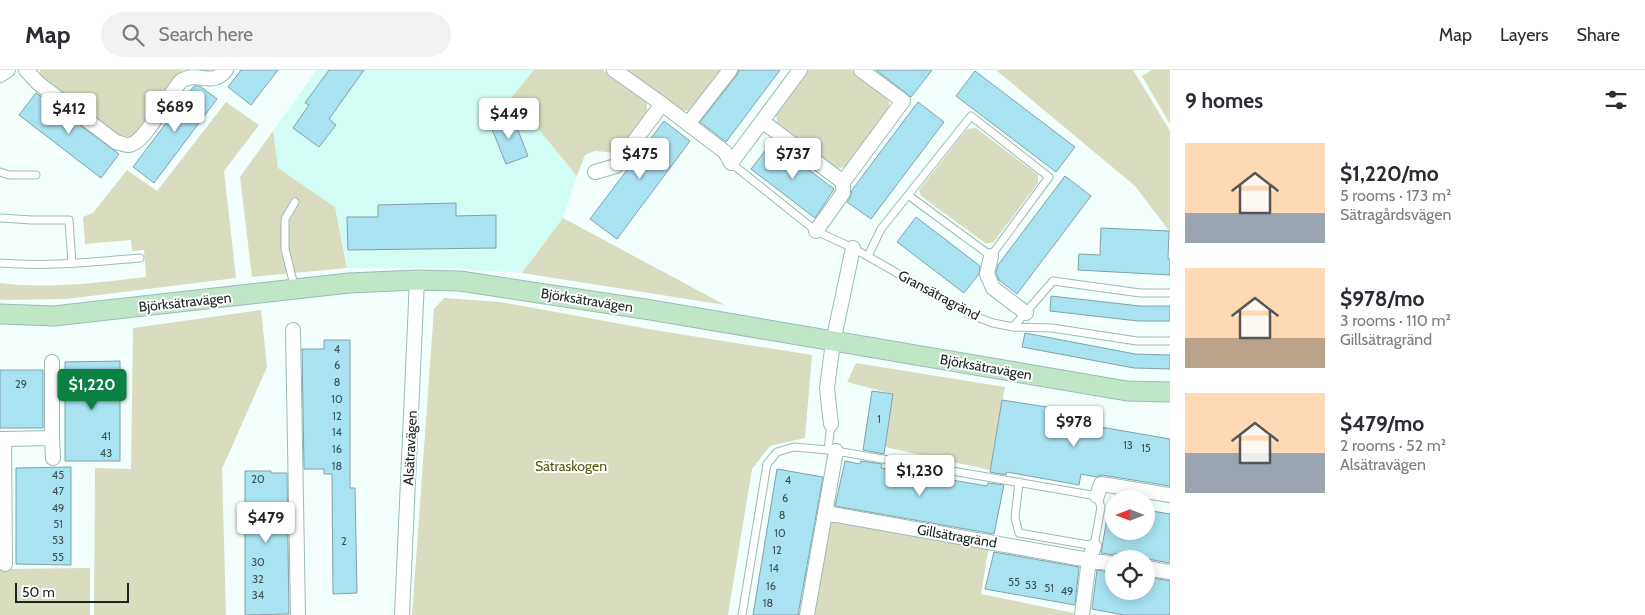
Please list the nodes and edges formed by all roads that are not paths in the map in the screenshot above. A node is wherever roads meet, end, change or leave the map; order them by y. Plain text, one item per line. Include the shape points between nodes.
1 (8, 70) edge
2 (26, 70) edge
3 (226, 70) edge
4 (614, 70) edge
5 (730, 70) edge
6 (800, 70) edge
7 (861, 70) edge
8 (190, 72) edge
9 (0, 75) edge
10 (662, 104) junction
11 (762, 121) junction
12 (688, 124) junction
13 (731, 163) junction
14 (0, 172) edge
15 (595, 172) dead end
16 (36, 175) dead end
17 (843, 182) junction
18 (908, 195) junction
19 (295, 202) dead end
20 (0, 218) edge
21 (816, 231) junction
22 (853, 248) junction
23 (868, 256) junction
24 (991, 256) junction
25 (140, 258) dead end
26 (0, 263) edge
27 (72, 264) junction
28 (417, 280) junction
29 (295, 289) junction
30 (1170, 293) edge
31 (1026, 312) junction
32 (0, 314) edge
33 (1013, 327) junction
34 (293, 330) dead end
35 (1170, 341) edge
36 (833, 342) junction
37 (52, 362) dead end
38 (1170, 392) edge
39 (831, 424) joint
40 (52, 438) junction
41 (2, 439) edge
42 (832, 450) junction
43 (53, 458) dead end
44 (1019, 482) junction
45 (1170, 495) edge
46 (1097, 496) junction
47 (826, 513) junction
48 (1094, 546) junction
49 (1089, 560) junction
50 (1105, 563) edge
51 (5, 564) dead end
52 (1155, 570) edge
53 (1170, 572) edge
54 (298, 615) edge
55 (402, 615) edge
56 (742, 615) edge
57 (807, 615) edge
58 (1082, 615) edge

1 - 9 street
2 - 8 street via 38,83 116,142 128,145 143,136 181,80
3 - 8 street via 209,78
4 - 10 street, Gransätragränd
5 - 12 street
6 - 11 street
7 - 17 street via 903,101
10 - 12 street, Gransätragränd
10 - 15 street via 616,166
11 - 13 street
11 - 17 street
12 - 13 street, Gransätragränd via 725,152
13 - 21 lane, Gransätragränd
14 - 16 lane
17 - 21 street via 843,194
18 - 23 lane via 881,229
18 - 24 lane
18 - 24 lane via 971,116 1049,177
19 - 29 lane via 285,219 285,249
20 - 27 lane via 69,220
21 - 22 lane, Gransätragränd
22 - 23 lane, Gransätragränd
22 - 36 street
23 - 33 lane, Gransätragränd via 971,315
24 - 31 street via 987,274 993,288
25 - 27 lane
26 - 27 lane
28 - 29 street, Björksätravägen
28 - 36 street, Björksätravägen via 470,282
28 - 55 street, Alsätravägen
29 - 32 street, Björksätravägen via 54,316
30 - 31 lane via 1140,293 1053,281
31 - 33 lane
33 - 35 lane, Gransätragränd via 1052,328 1136,341
34 - 54 street
36 - 38 street, Björksätravägen via 1127,391
36 - 39 street via 827,388
37 - 40 street
39 - 42 lane
40 - 41 street
40 - 43 street
41 - 51 street
42 - 44 lane
42 - 47 street
42 - 56 lane via 794,447 777,452 767,464
44 - 46 lane
44 - 48 lane via 1014,518 1019,533
45 - 46 street via 1101,484
46 - 48 lane via 1100,507
47 - 49 street, Gillsätragränd
47 - 57 street
48 - 49 street
49 - 50 street, Gillsätragränd
49 - 58 street
52 - 53 street

